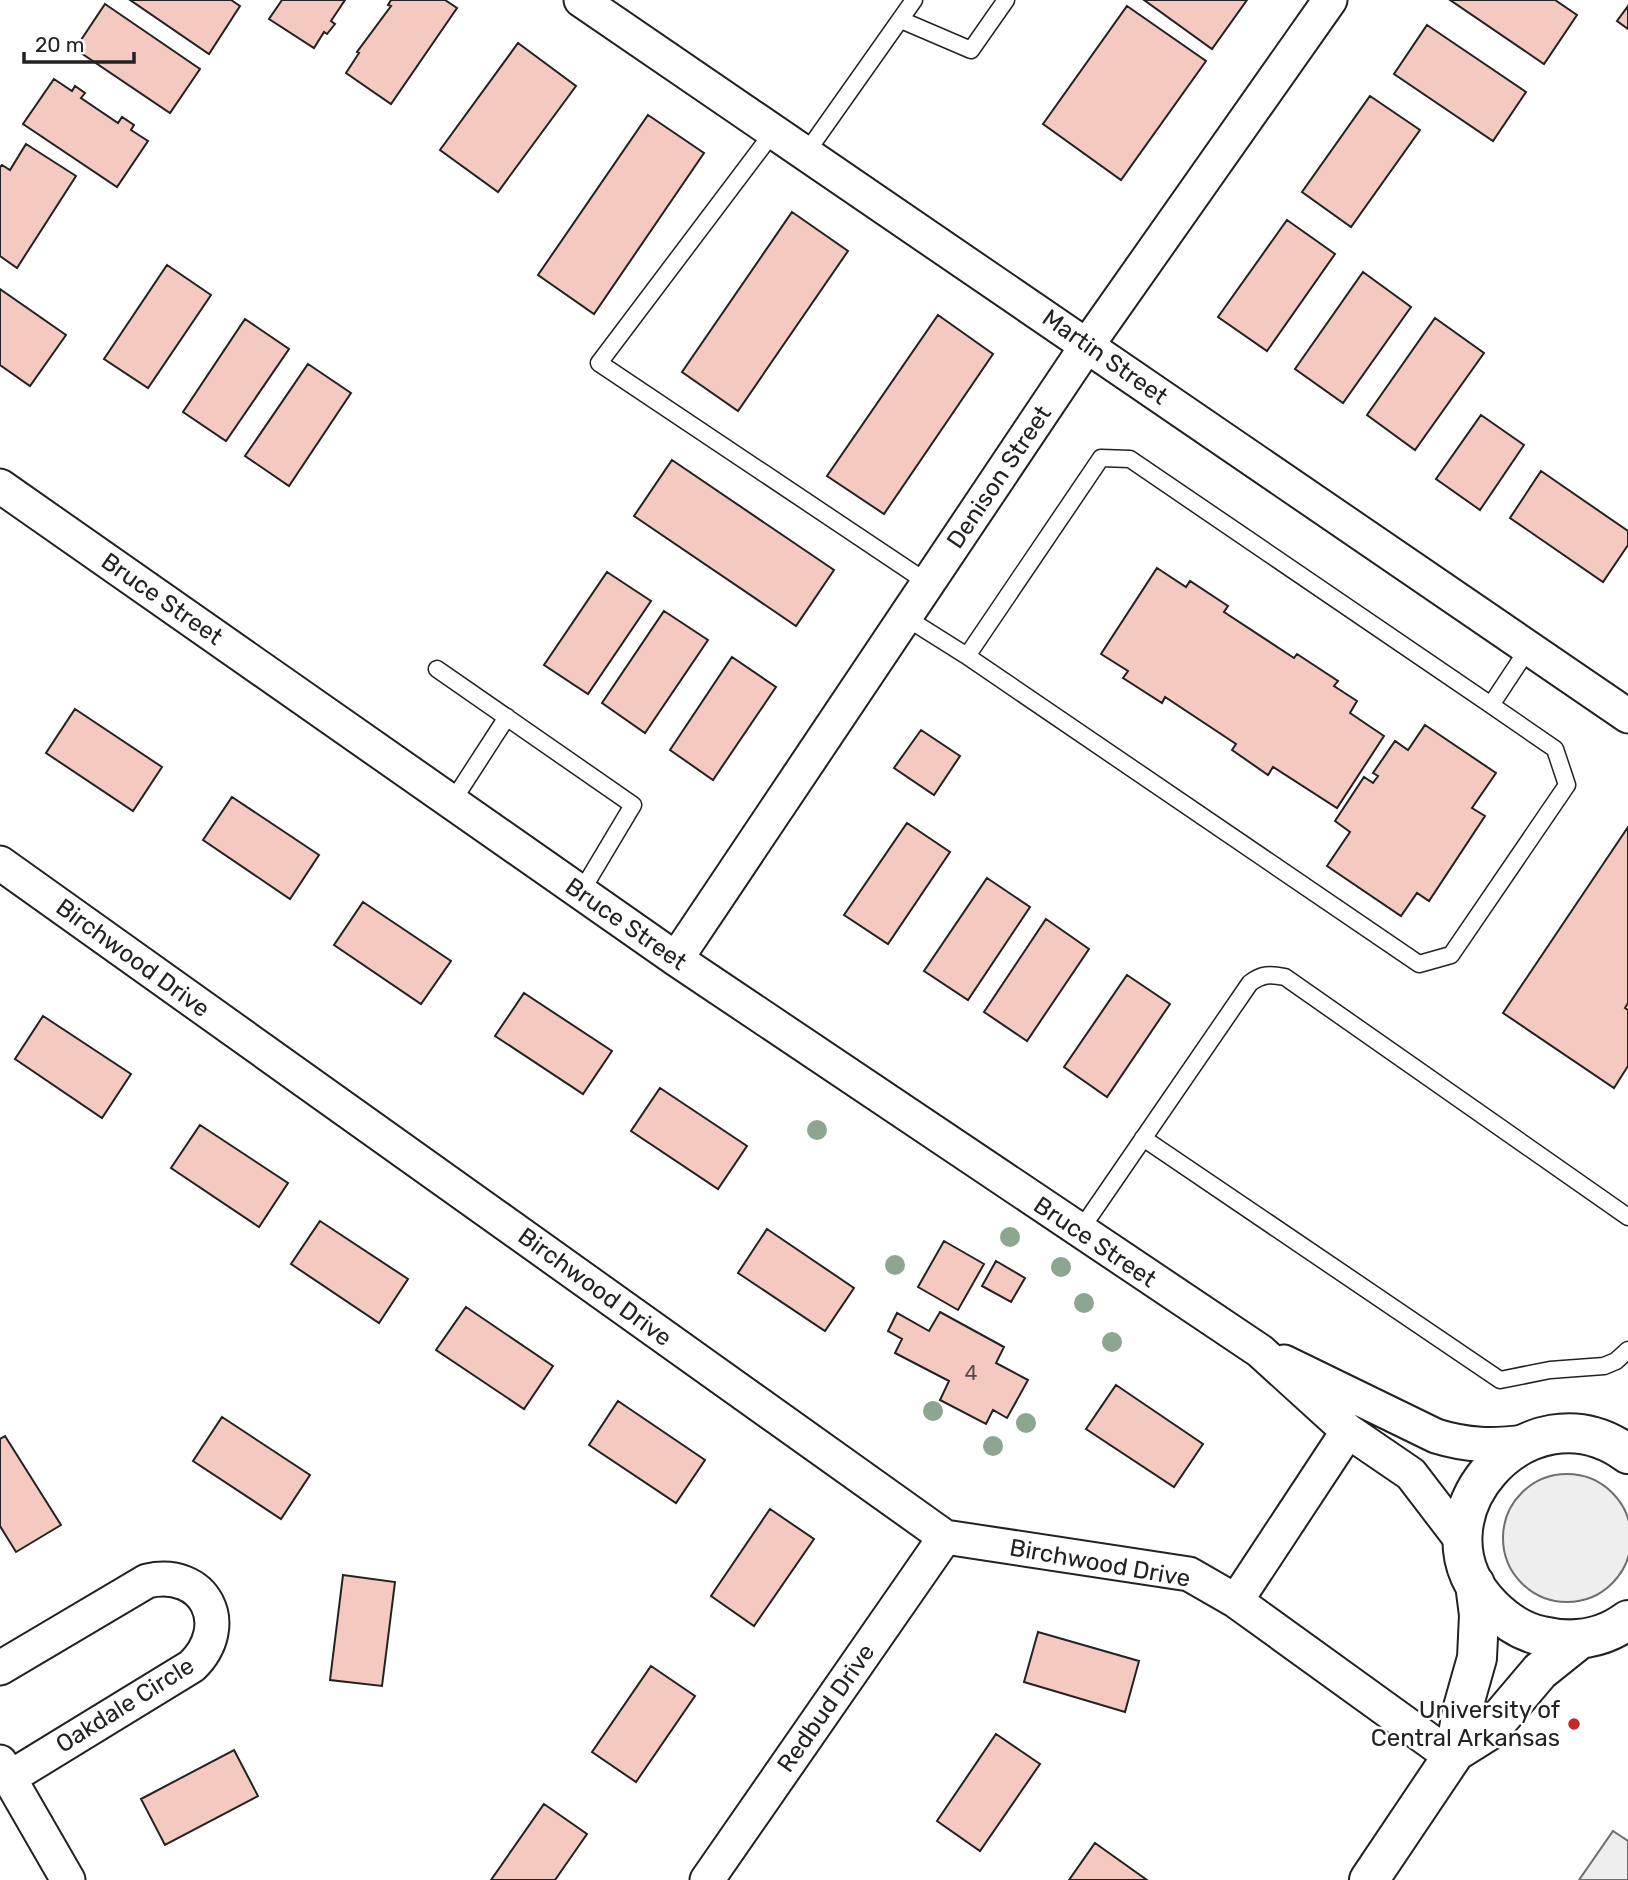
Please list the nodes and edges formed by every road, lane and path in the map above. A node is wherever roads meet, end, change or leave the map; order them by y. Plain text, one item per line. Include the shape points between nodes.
1 (581, 0) edge
2 (915, 0) edge
3 (1006, 0) edge
4 (1330, 0) edge
5 (901, 20) junction
6 (774, 131) junction
7 (806, 153) junction
8 (1088, 344) junction
9 (0, 486) edge
10 (928, 583) junction
11 (905, 617) junction
12 (1528, 649) junction
13 (967, 656) junction
14 (437, 669) dead end
15 (1491, 705) junction
16 (1628, 716) edge
17 (507, 717) junction
18 (452, 802) junction
19 (0, 863) edge
20 (581, 892) junction
21 (676, 959) junction
22 (1143, 1138) junction
23 (1628, 1217) edge
24 (1079, 1232) junction
25 (1628, 1350) edge
26 (1260, 1351) junction
27 (1628, 1422) edge
28 (1348, 1431) junction
29 (1583, 1435) junction
30 (1526, 1442) junction
31 (1628, 1454) edge
32 (945, 1537) junction
33 (1463, 1542) junction
34 (1475, 1584) junction
35 (1236, 1601) junction
36 (1610, 1633) edge
37 (0, 1668) edge
38 (1453, 1755) junction
39 (5, 1770) edge
40 (68, 1880) edge
41 (707, 1880) edge
42 (1369, 1880) edge

1 - 6 street, Martin Street
2 - 5 lane
3 - 5 lane via 971,50
4 - 8 street, Denison Street
5 - 7 lane
6 - 7 street, Martin Street
6 - 10 lane via 599,362
7 - 8 street, Martin Street
8 - 10 street, Denison Street
8 - 12 street, Martin Street
9 - 18 street, Bruce Street
10 - 11 street, Denison Street
11 - 13 lane
11 - 21 street, Denison Street
12 - 15 lane
12 - 16 street, Martin Street
13 - 15 lane via 1101,458 1130,459
13 - 15 lane via 1419,964 1451,955 1567,785 1555,749
14 - 17 lane
17 - 18 lane
17 - 20 lane via 633,805
18 - 20 street, Bruce Street
19 - 32 street, Birchwood Drive
20 - 21 street, Bruce Street
21 - 24 street, Bruce Street
22 - 23 lane via 1250,983 1258,976 1285,977
22 - 24 lane
22 - 25 lane via 1500,1380 1604,1366
24 - 26 street, Bruce Street
26 - 28 street, Bruce Street
26 - 30 street, Bruce Street via 1436,1436 1463,1444
27 - 29 street
28 - 33 street, Bruce Street via 1411,1474
28 - 35 street
29 - 30 street via 1563,1433
29 - 31 street
30 - 33 street via 1492,1466 1479,1482
32 - 35 street, Birchwood Drive via 1189,1574
32 - 41 street, Redbud Drive
33 - 34 street
34 - 36 street via 1486,1601 1519,1628 1559,1640
34 - 38 street via 1477,1658
35 - 38 street, Birchwood Drive
36 - 38 street via 1539,1671 1490,1730
37 - 39 street, Oakdale Circle via 147,1581 179,1580 194,1588 210,1609 210,1644 191,1666
38 - 42 street
39 - 40 street

